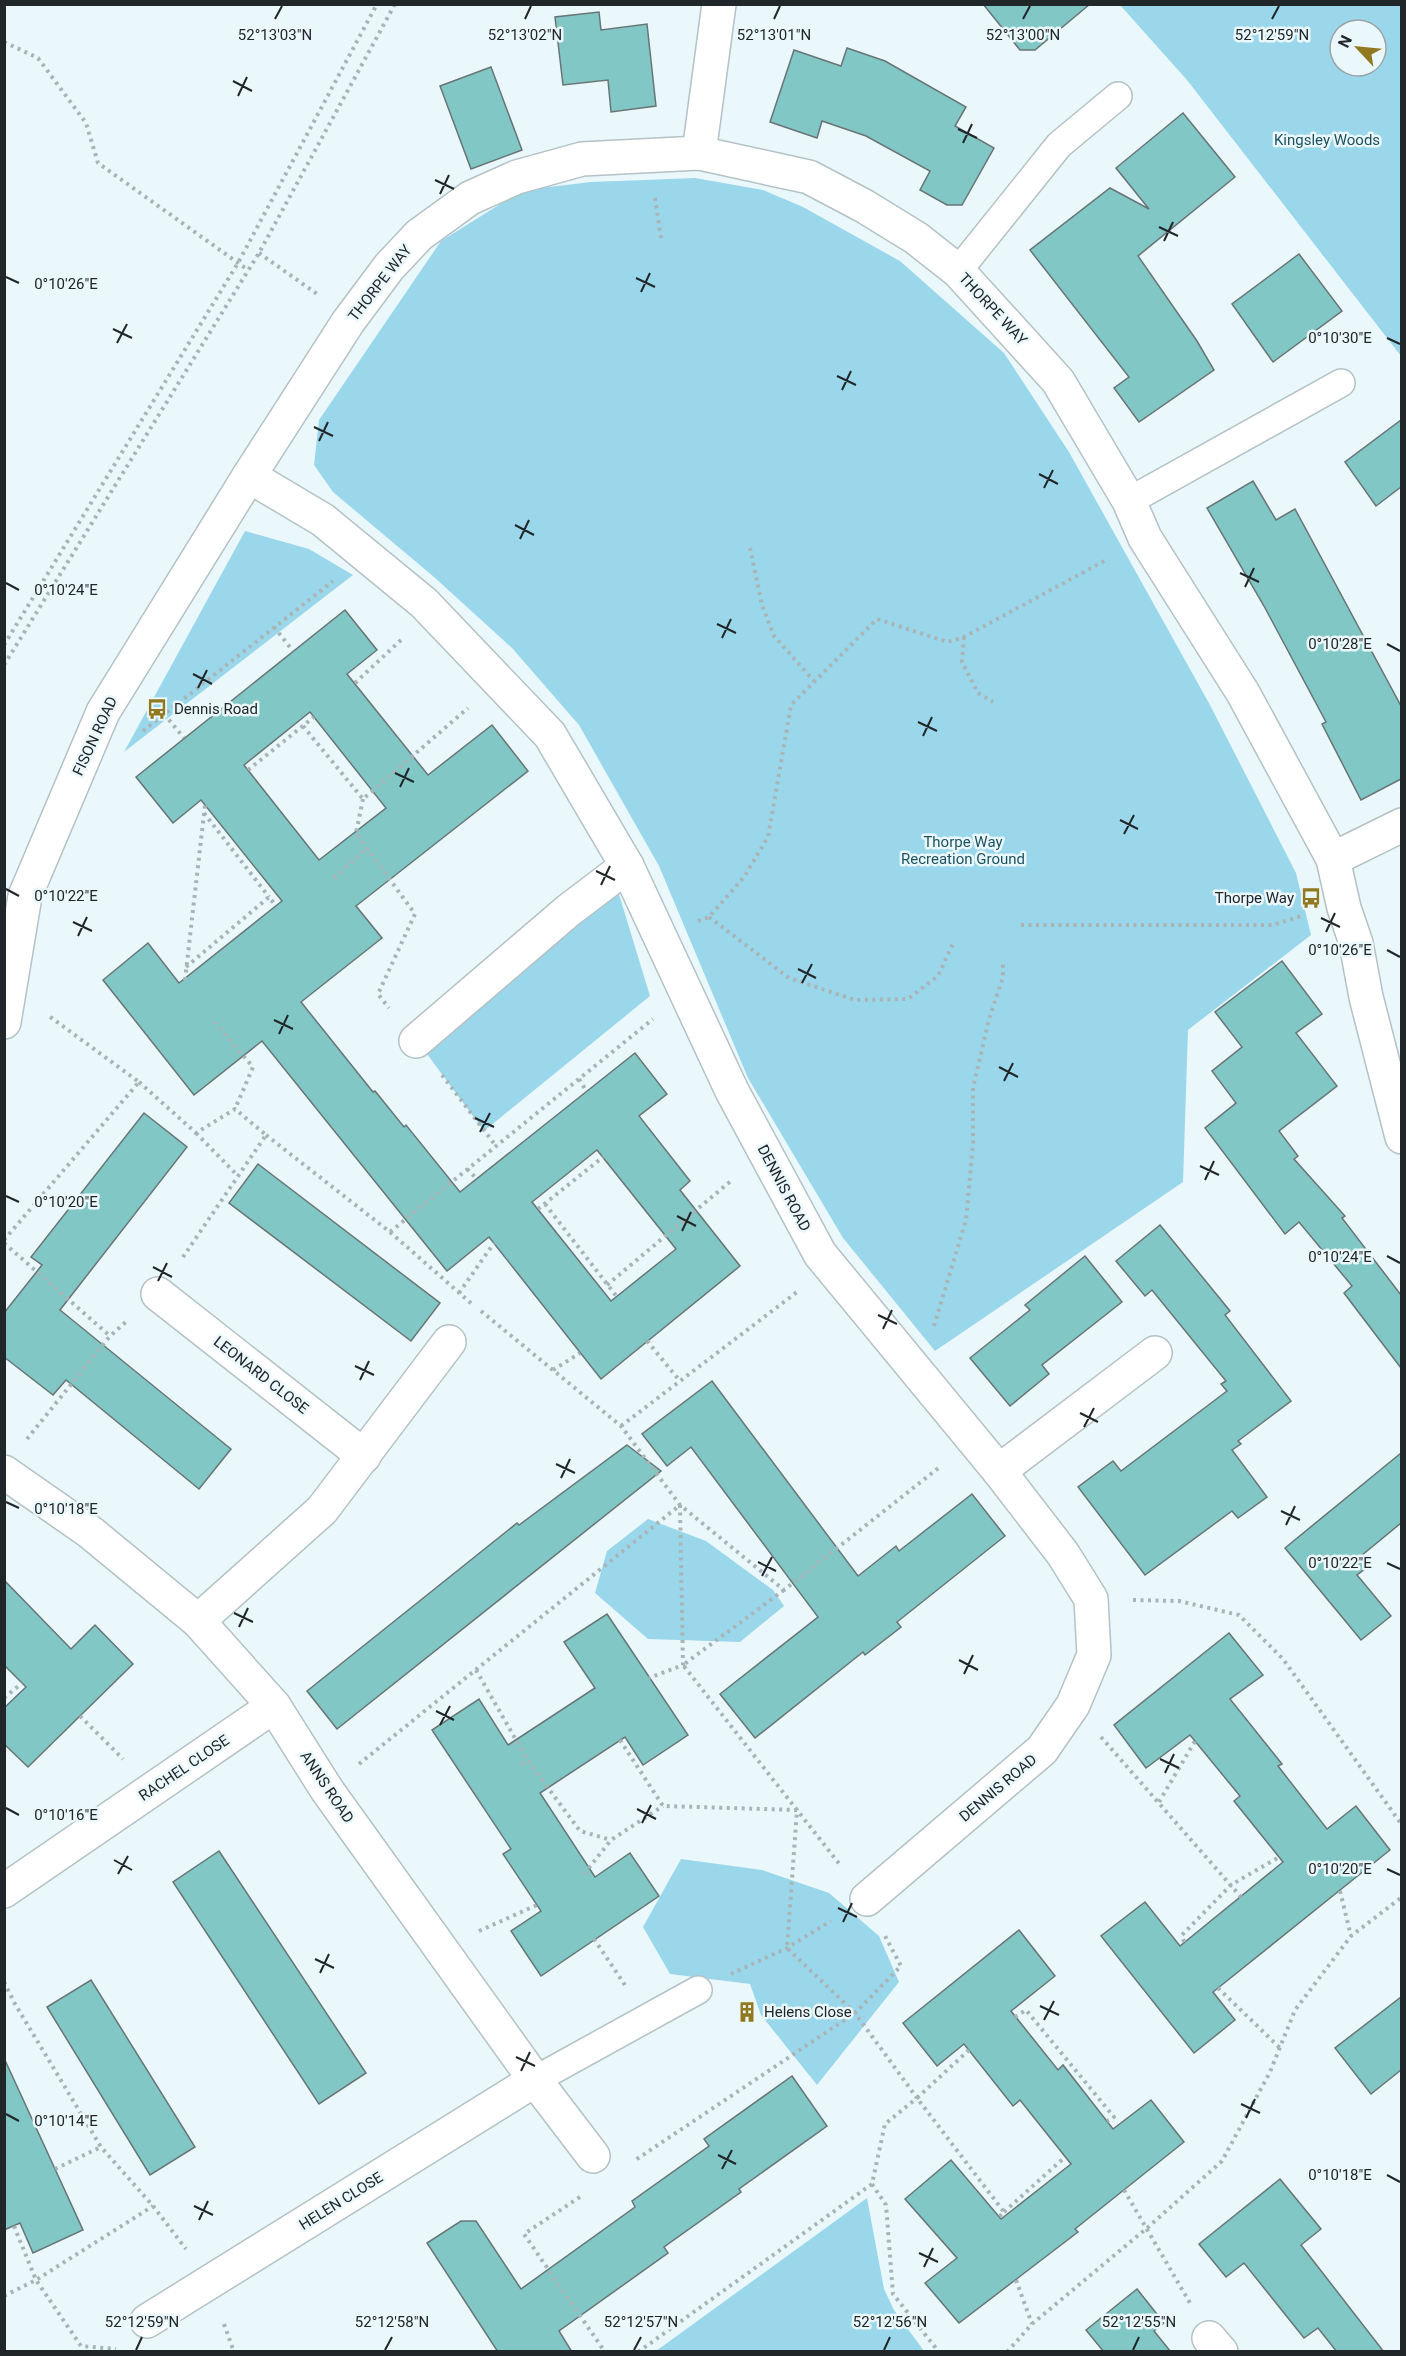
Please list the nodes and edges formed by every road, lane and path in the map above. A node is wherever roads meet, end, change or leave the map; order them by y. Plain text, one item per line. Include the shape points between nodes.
1 (377, 4) edge
2 (395, 4) edge
3 (719, 4) edge
4 (4, 42) edge
5 (1118, 96) dead end
6 (699, 153) junction
7 (259, 253) junction
8 (238, 263) junction
9 (248, 270) junction
10 (958, 271) junction
11 (348, 322) junction
12 (1341, 383) dead end
13 (249, 476) junction
14 (1129, 501) junction
15 (1145, 538) junction
16 (750, 548) dead end
17 (367, 555) junction
18 (432, 610) junction
19 (274, 627) junction
20 (964, 637) junction
21 (4, 645) edge
22 (293, 651) dead end
23 (4, 666) edge
24 (499, 681) junction
25 (814, 681) junction
26 (355, 683) dead end
27 (993, 702) dead end
28 (164, 714) junction
29 (314, 717) dead end
30 (303, 726) junction
31 (137, 735) dead end
32 (184, 738) dead end
33 (248, 770) dead end
34 (363, 799) junction
35 (205, 805) dead end
36 (204, 813) junction
37 (1401, 825) edge
38 (367, 848) junction
39 (1333, 860) junction
40 (627, 866) junction
41 (334, 878) dead end
42 (269, 897) junction
43 (1343, 902) junction
44 (276, 906) dead end
45 (709, 917) junction
46 (1021, 925) dead end
47 (661, 935) junction
48 (954, 941) dead end
49 (1003, 964) dead end
50 (185, 968) junction
51 (185, 980) dead end
52 (687, 992) junction
53 (5, 1016) edge
54 (214, 1022) dead end
55 (416, 1041) junction
56 (579, 1079) junction
57 (587, 1092) dead end
58 (235, 1109) dead end
59 (196, 1133) dead end
60 (266, 1135) dead end
61 (1401, 1137) edge
62 (496, 1146) junction
63 (765, 1153) junction
64 (603, 1156) dead end
65 (467, 1169) junction
66 (238, 1176) dead end
67 (477, 1179) dead end
68 (544, 1204) junction
69 (538, 1209) dead end
70 (390, 1232) junction
71 (4, 1242) edge
72 (494, 1244) dead end
73 (831, 1267) junction
74 (607, 1285) junction
75 (459, 1293) junction
76 (158, 1294) dead end
77 (617, 1297) dead end
78 (110, 1336) dead end
79 (647, 1341) dead end
80 (449, 1342) dead end
81 (580, 1353) dead end
82 (1155, 1353) dead end
83 (912, 1367) junction
84 (553, 1371) junction
85 (680, 1382) junction
86 (621, 1426) junction
87 (973, 1441) junction
88 (364, 1456) junction
89 (999, 1471) junction
90 (4, 1472) edge
91 (680, 1505) junction
92 (784, 1590) junction
93 (1091, 1599) junction
94 (198, 1621) junction
95 (683, 1665) junction
96 (476, 1670) junction
97 (649, 1678) dead end
98 (22, 1683) dead end
99 (4, 1698) edge
100 (1073, 1705) junction
101 (274, 1707) junction
102 (80, 1716) dead end
103 (620, 1740) dead end
104 (1195, 1741) dead end
105 (528, 1761) junction
106 (521, 1764) dead end
107 (154, 1789) junction
108 (327, 1790) junction
109 (1159, 1802) junction
110 (663, 1806) junction
111 (797, 1809) junction
112 (1401, 1825) edge
113 (611, 1839) junction
114 (1279, 1857) dead end
115 (584, 1874) dead end
116 (1231, 1885) junction
117 (4, 1891) edge
118 (1340, 1891) dead end
119 (1241, 1896) dead end
120 (1401, 1897) edge
121 (867, 1899) junction
122 (537, 1905) dead end
123 (1351, 1936) junction
124 (594, 1939) dead end
125 (1184, 1942) dead end
126 (440, 1948) junction
127 (787, 1948) junction
128 (4, 1982) edge
129 (1218, 1988) dead end
130 (698, 1990) joint
131 (855, 2013) junction
132 (1015, 2017) dead end
133 (648, 2018) junction
134 (1280, 2048) junction
135 (969, 2050) dead end
136 (535, 2080) junction
137 (917, 2098) junction
138 (1107, 2121) dead end
139 (101, 2147) junction
140 (594, 2156) dead end
141 (1065, 2157) dead end
142 (631, 2163) dead end
143 (55, 2169) dead end
144 (872, 2184) junction
145 (1124, 2190) dead end
146 (582, 2195) dead end
147 (153, 2206) junction
148 (1004, 2212) junction
149 (999, 2217) dead end
150 (14, 2226) dead end
151 (1147, 2228) junction
152 (36, 2280) junction
153 (1016, 2280) dead end
154 (211, 2282) junction
155 (4, 2296) edge
156 (147, 2321) dead end
157 (1032, 2324) junction
158 (1215, 2345) edge
159 (124, 2350) dead end
160 (605, 2352) edge
161 (638, 2352) edge
162 (939, 2352) edge
163 (1007, 2352) edge

1 - 8 path
2 - 7 path
3 - 6 street
4 - 8 path via 38,58 86,123 98,163
5 - 10 lane via 1059,145
6 - 10 street, THORPE WAY via 809,177 916,238
6 - 11 street, THORPE WAY via 582,159 517,177 470,198 419,235 389,267
7 - 9 path
7 - 11 path via 330,304
8 - 9 path
8 - 21 path
9 - 23 path
10 - 14 street, THORPE WAY via 1058,381
11 - 13 street, THORPE WAY
12 - 14 lane
13 - 17 street, DENNIS ROAD via 324,520
13 - 53 street, FISON ROAD via 103,712 25,896
14 - 15 street, THORPE WAY
15 - 20 path
15 - 39 street, THORPE WAY via 1243,693
16 - 25 path via 762,604 774,636
17 - 18 street, DENNIS ROAD
17 - 19 path
18 - 24 street, DENNIS ROAD
18 - 26 path
19 - 22 path
19 - 28 path
20 - 25 path via 948,642 876,619
20 - 27 path via 962,662 978,693
24 - 34 path
24 - 40 street, DENNIS ROAD via 550,735
25 - 45 path via 791,705 768,837 744,877
28 - 31 path
28 - 32 path
29 - 30 path
30 - 33 path
30 - 34 path
34 - 38 path via 356,833
35 - 36 path
36 - 42 path
36 - 50 path
37 - 39 street
38 - 41 path
38 - 55 path via 415,914 378,994
39 - 43 street, THORPE WAY
40 - 47 street, DENNIS ROAD
40 - 55 street via 569,910
42 - 44 path
42 - 50 path
43 - 46 path via 1273,925
43 - 61 street, THORPE WAY
45 - 47 path
45 - 48 path via 789,978 855,1000 908,999 938,976
47 - 52 street, DENNIS ROAD
49 - 83 path via 1004,977 989,1019 973,1088 966,1220 929,1343
50 - 51 path
52 - 56 path
52 - 63 street, DENNIS ROAD
53 - 71 path via 40,1010 140,1082
54 - 58 path via 253,1067
55 - 62 path
56 - 57 path
56 - 62 path
59 - 66 path
60 - 70 path
62 - 65 path
63 - 73 street, DENNIS ROAD via 820,1254
63 - 74 path
64 - 68 path
65 - 67 path
65 - 70 path
68 - 69 path
68 - 74 path
70 - 75 path
71 - 78 path
72 - 75 path
73 - 83 street, DENNIS ROAD
73 - 85 path
74 - 77 path
75 - 84 path
76 - 88 street, LEONARD CLOSE
79 - 85 path
80 - 88 street
81 - 84 path
82 - 89 street
83 - 87 street, DENNIS ROAD
84 - 86 path
85 - 86 path
86 - 91 path
87 - 89 street, DENNIS ROAD
87 - 92 path
88 - 94 street via 322,1510
89 - 93 street, DENNIS ROAD via 1063,1554
90 - 94 street, ANNS ROAD via 90,1532
91 - 92 path
91 - 95 path
91 - 96 path
92 - 95 path
93 - 100 street, DENNIS ROAD via 1094,1655
93 - 112 path via 1179,1601 1239,1615 1283,1659
94 - 101 street, ANNS ROAD
95 - 97 path
95 - 111 path
96 - 105 path
96 - 108 path
98 - 99 path
100 - 109 path
100 - 121 street, DENNIS ROAD via 1042,1750
101 - 107 street, RACHEL CLOSE
101 - 108 street, ANNS ROAD
102 - 107 path
103 - 110 path
104 - 109 path
105 - 106 path
105 - 113 path via 580,1831
107 - 117 street, RACHEL CLOSE
108 - 126 street, ANNS ROAD
109 - 116 path
110 - 111 path
110 - 113 path
111 - 121 path
111 - 127 path
113 - 115 path
114 - 116 path
116 - 119 path
116 - 125 path via 1182,1935
118 - 123 path
120 - 123 path
121 - 127 path
121 - 131 path via 901,1966
122 - 126 path
123 - 134 path via 1295,2010
124 - 133 path
126 - 136 street, ANNS ROAD
127 - 130 path
127 - 131 path
128 - 139 path
129 - 134 path
130 - 133 lane
131 - 137 path
131 - 142 path
132 - 138 path via 1026,2010 1114,2117
133 - 136 lane
134 - 151 path via 1222,2161
135 - 137 path
136 - 140 street, ANNS ROAD
136 - 154 street, HELEN CLOSE
137 - 144 path via 885,2124
137 - 148 path
139 - 143 path
139 - 147 path
141 - 148 path
144 - 161 path
144 - 162 path via 886,2205 893,2294
145 - 151 path
146 - 160 path via 524,2234
147 - 152 path
147 - 154 path
148 - 149 path
150 - 152 path
151 - 157 path
151 - 158 path
152 - 155 path
152 - 159 path via 81,2346
153 - 157 path
154 - 156 street, HELEN CLOSE
157 - 163 path

